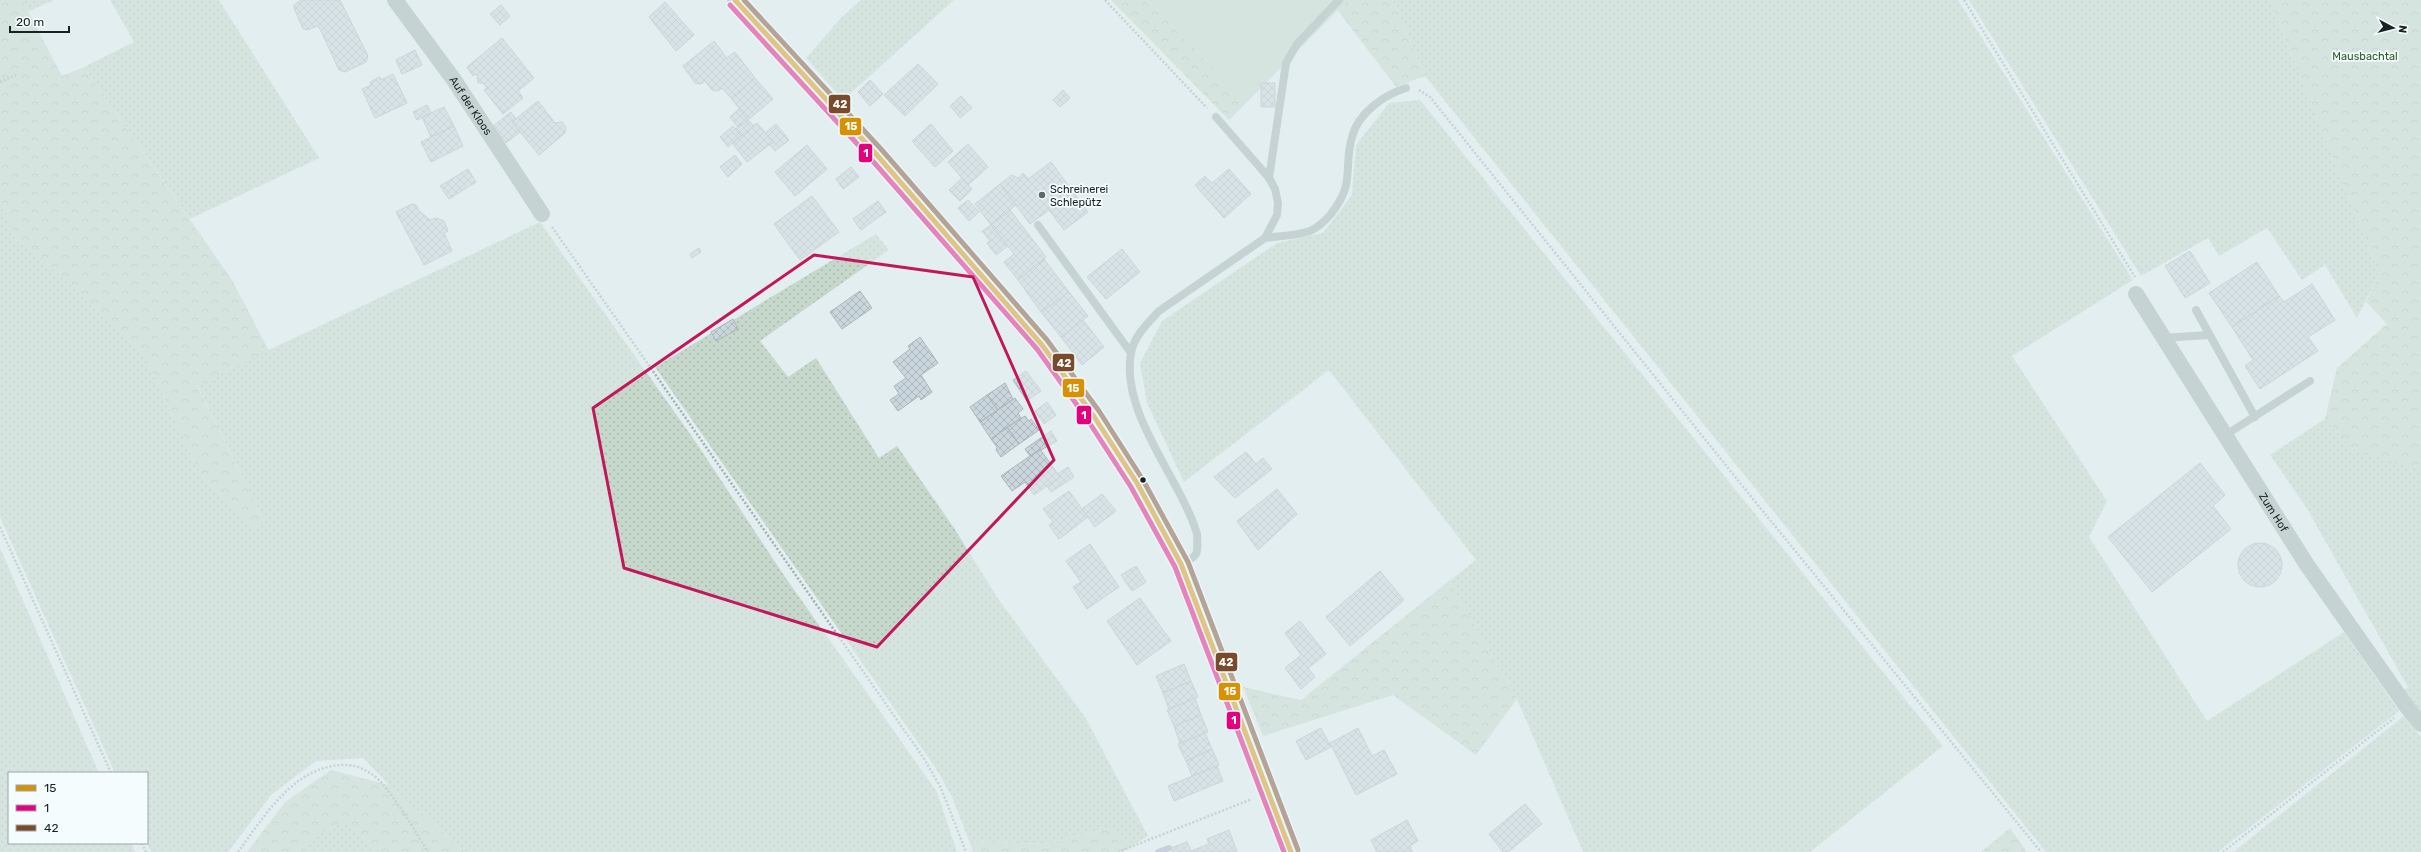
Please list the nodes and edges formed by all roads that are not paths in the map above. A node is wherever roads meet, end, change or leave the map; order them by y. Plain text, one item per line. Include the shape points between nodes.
1 (395, 0) edge
2 (735, 0) edge
3 (1339, 0) edge
4 (1406, 88) road end
5 (1216, 117) road end
6 (1269, 178) junction
7 (542, 214) road end
8 (1038, 225) dead end
9 (1265, 238) junction
10 (2136, 294) road end
11 (2196, 310) dead end
12 (2209, 335) junction
13 (2163, 338) junction
14 (1131, 353) junction
15 (2310, 381) dead end
16 (2255, 417) junction
17 (2224, 436) junction
18 (1180, 564) junction
19 (2421, 724) edge
20 (1291, 852) edge

1 - 7 street, Auf der Kloos via 454,80
2 - 18 street via 851,126 1042,345 1093,415 1137,483
3 - 6 lane via 1297,44 1286,63
4 - 9 lane via 1380,100 1357,125 1349,147 1349,169 1344,194 1325,221 1309,231
5 - 6 lane
6 - 9 lane via 1278,203 1277,215
8 - 14 lane
9 - 14 lane via 1159,311 1145,325
10 - 13 street, Zum Hof
11 - 12 lane
12 - 13 lane
12 - 16 lane
13 - 17 street, Zum Hof
14 - 18 lane via 1130,373 1138,406 1197,534 1197,552 1194,558
15 - 16 lane
16 - 17 lane
17 - 19 street, Zum Hof via 2307,565 2406,707
18 - 20 street

